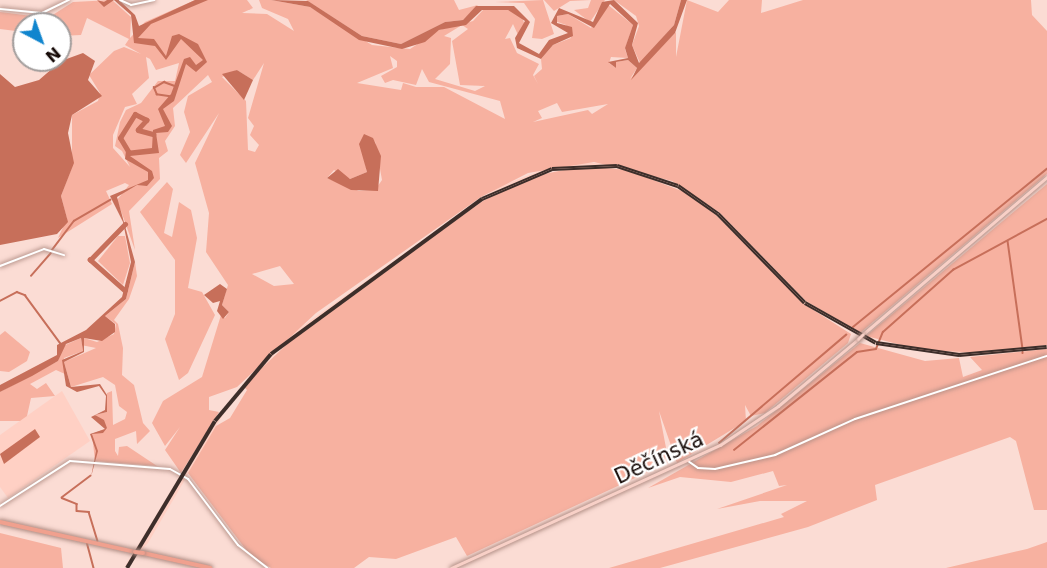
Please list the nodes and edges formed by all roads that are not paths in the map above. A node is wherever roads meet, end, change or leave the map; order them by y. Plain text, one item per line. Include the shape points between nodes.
1 (69, 0) edge
2 (120, 0) edge
3 (154, 0) edge
4 (0, 9) edge
5 (1047, 177) edge
6 (64, 255) dead end
7 (0, 266) edge
8 (1047, 356) edge
9 (688, 461) junction
10 (0, 506) edge
11 (0, 522) edge
12 (210, 568) edge
13 (267, 568) edge
14 (451, 568) edge

1 - 4 street via 42,13
2 - 3 street via 131,5
5 - 9 main road, Děčínská, bridge via 760,420
6 - 7 street via 44,249
8 - 9 street via 855,419 775,455 715,469
9 - 14 main road, Děčínská
10 - 13 street via 76,459 176,471 249,556
11 - 12 main road, bridge

